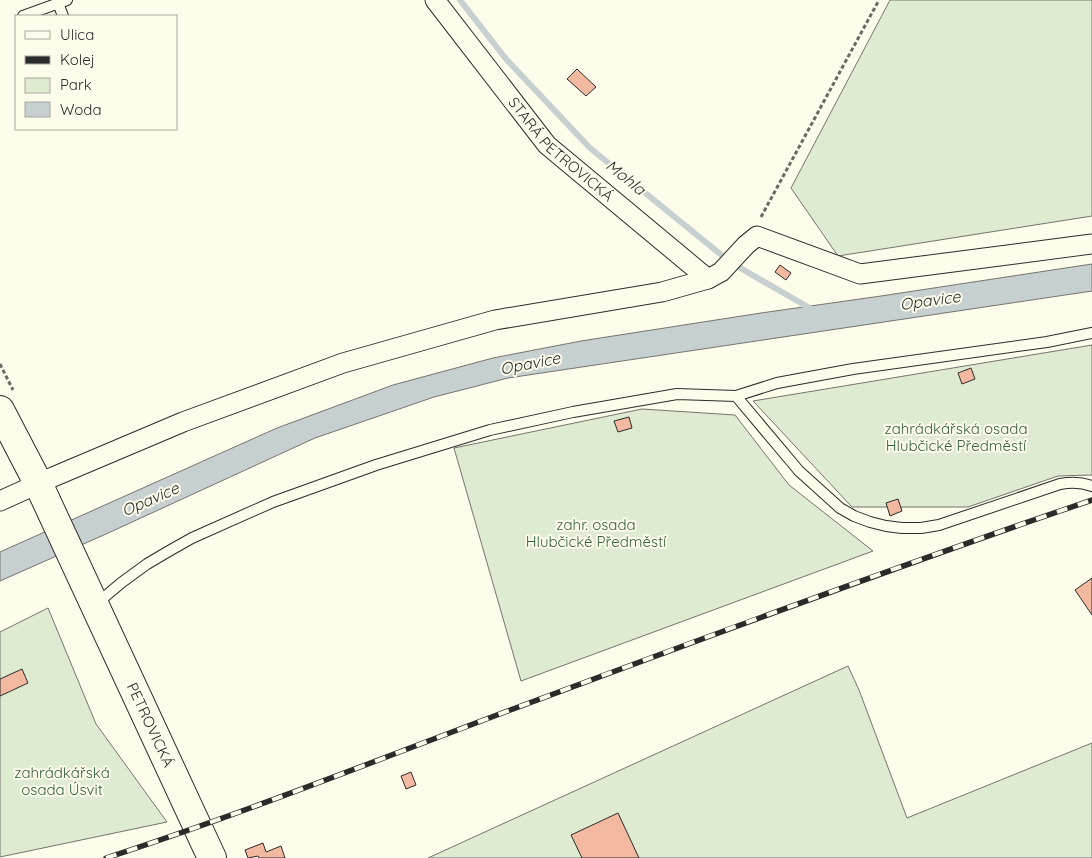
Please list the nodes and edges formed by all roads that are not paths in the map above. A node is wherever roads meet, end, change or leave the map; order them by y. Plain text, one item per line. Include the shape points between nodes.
1 (435, 0) edge
2 (63, 2) edge
3 (26, 15) edge
4 (63, 15) edge
5 (1092, 244) edge
6 (714, 276) junction
7 (1092, 333) edge
8 (736, 396) junction
9 (0, 410) edge
10 (1092, 486) edge
11 (40, 489) junction
12 (0, 501) edge
13 (91, 598) junction
14 (212, 858) edge

1 - 6 street, STARÁ PETROVICKÁ via 547,145
2 - 3 lane
2 - 4 lane
5 - 6 street via 860,274 752,240
6 - 11 street via 662,292 495,320 343,363 183,422
7 - 8 lane via 853,369 777,383
8 - 10 lane via 799,471 840,508 870,522 902,528 939,525 1060,484 1072,482
8 - 13 lane via 677,394 574,412 490,430 376,465 273,502 192,538
9 - 11 main road, PETROVICKÁ
11 - 12 street
11 - 13 main road, PETROVICKÁ
13 - 14 main road, PETROVICKÁ

